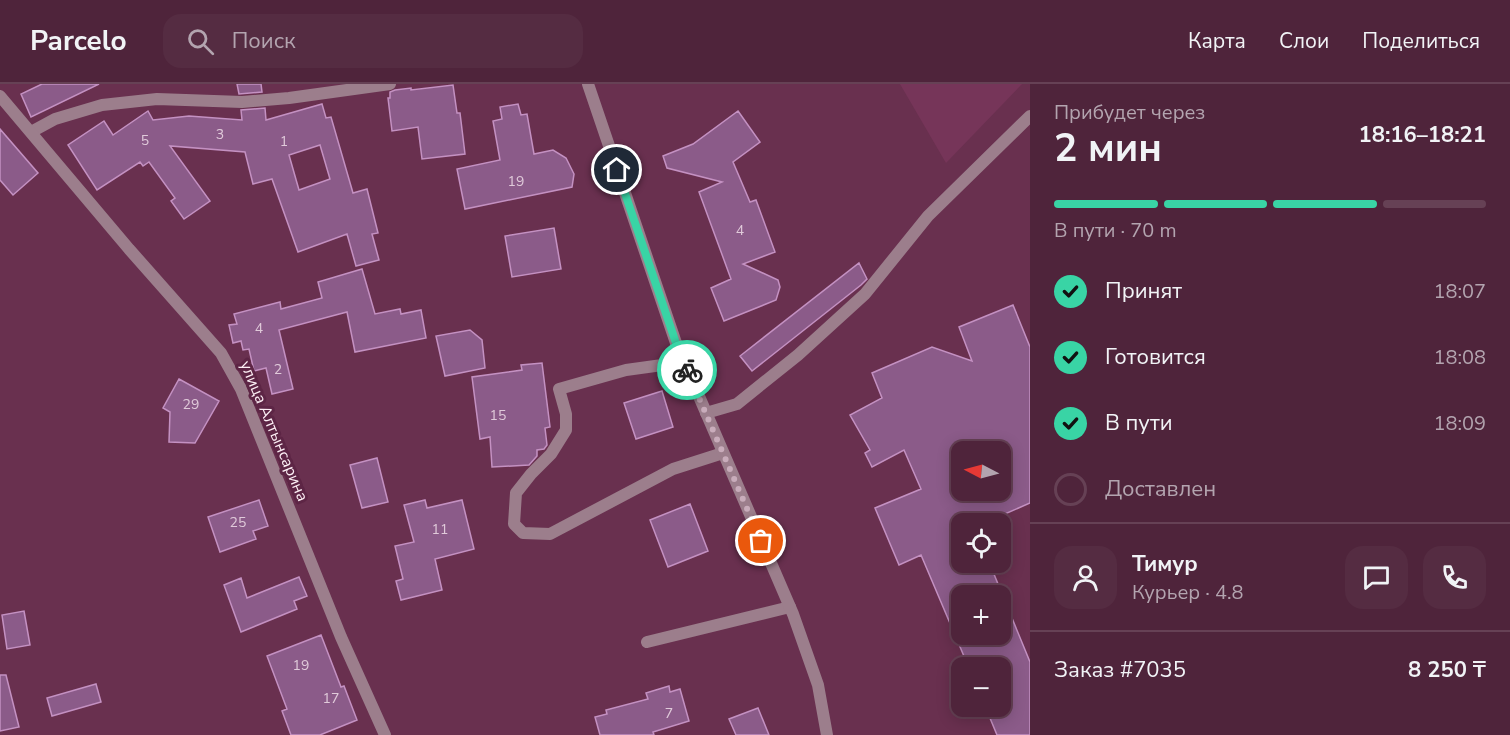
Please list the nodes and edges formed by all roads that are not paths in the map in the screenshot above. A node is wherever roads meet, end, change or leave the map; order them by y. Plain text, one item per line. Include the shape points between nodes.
1 (390, 84) edge
2 (588, 84) edge
3 (0, 96) edge
4 (1030, 116) edge
5 (31, 132) junction
6 (684, 362) junction
7 (706, 413) junction
8 (723, 453) junction
9 (790, 607) junction
10 (647, 642) dead end
11 (385, 735) edge
12 (827, 735) edge

1 - 5 street via 242,102 157,99 102,105 55,119
2 - 6 street
3 - 5 street, улица Алтынсарина
4 - 7 street via 928,216 864,294 798,355 737,404
5 - 11 street, улица Алтынсарина via 221,353 240,388
6 - 7 street
6 - 8 street via 626,370 559,389 566,430 551,454 516,493 514,524 524,533 550,534 673,469
7 - 8 street
8 - 9 street
9 - 10 street
9 - 12 street via 818,684

